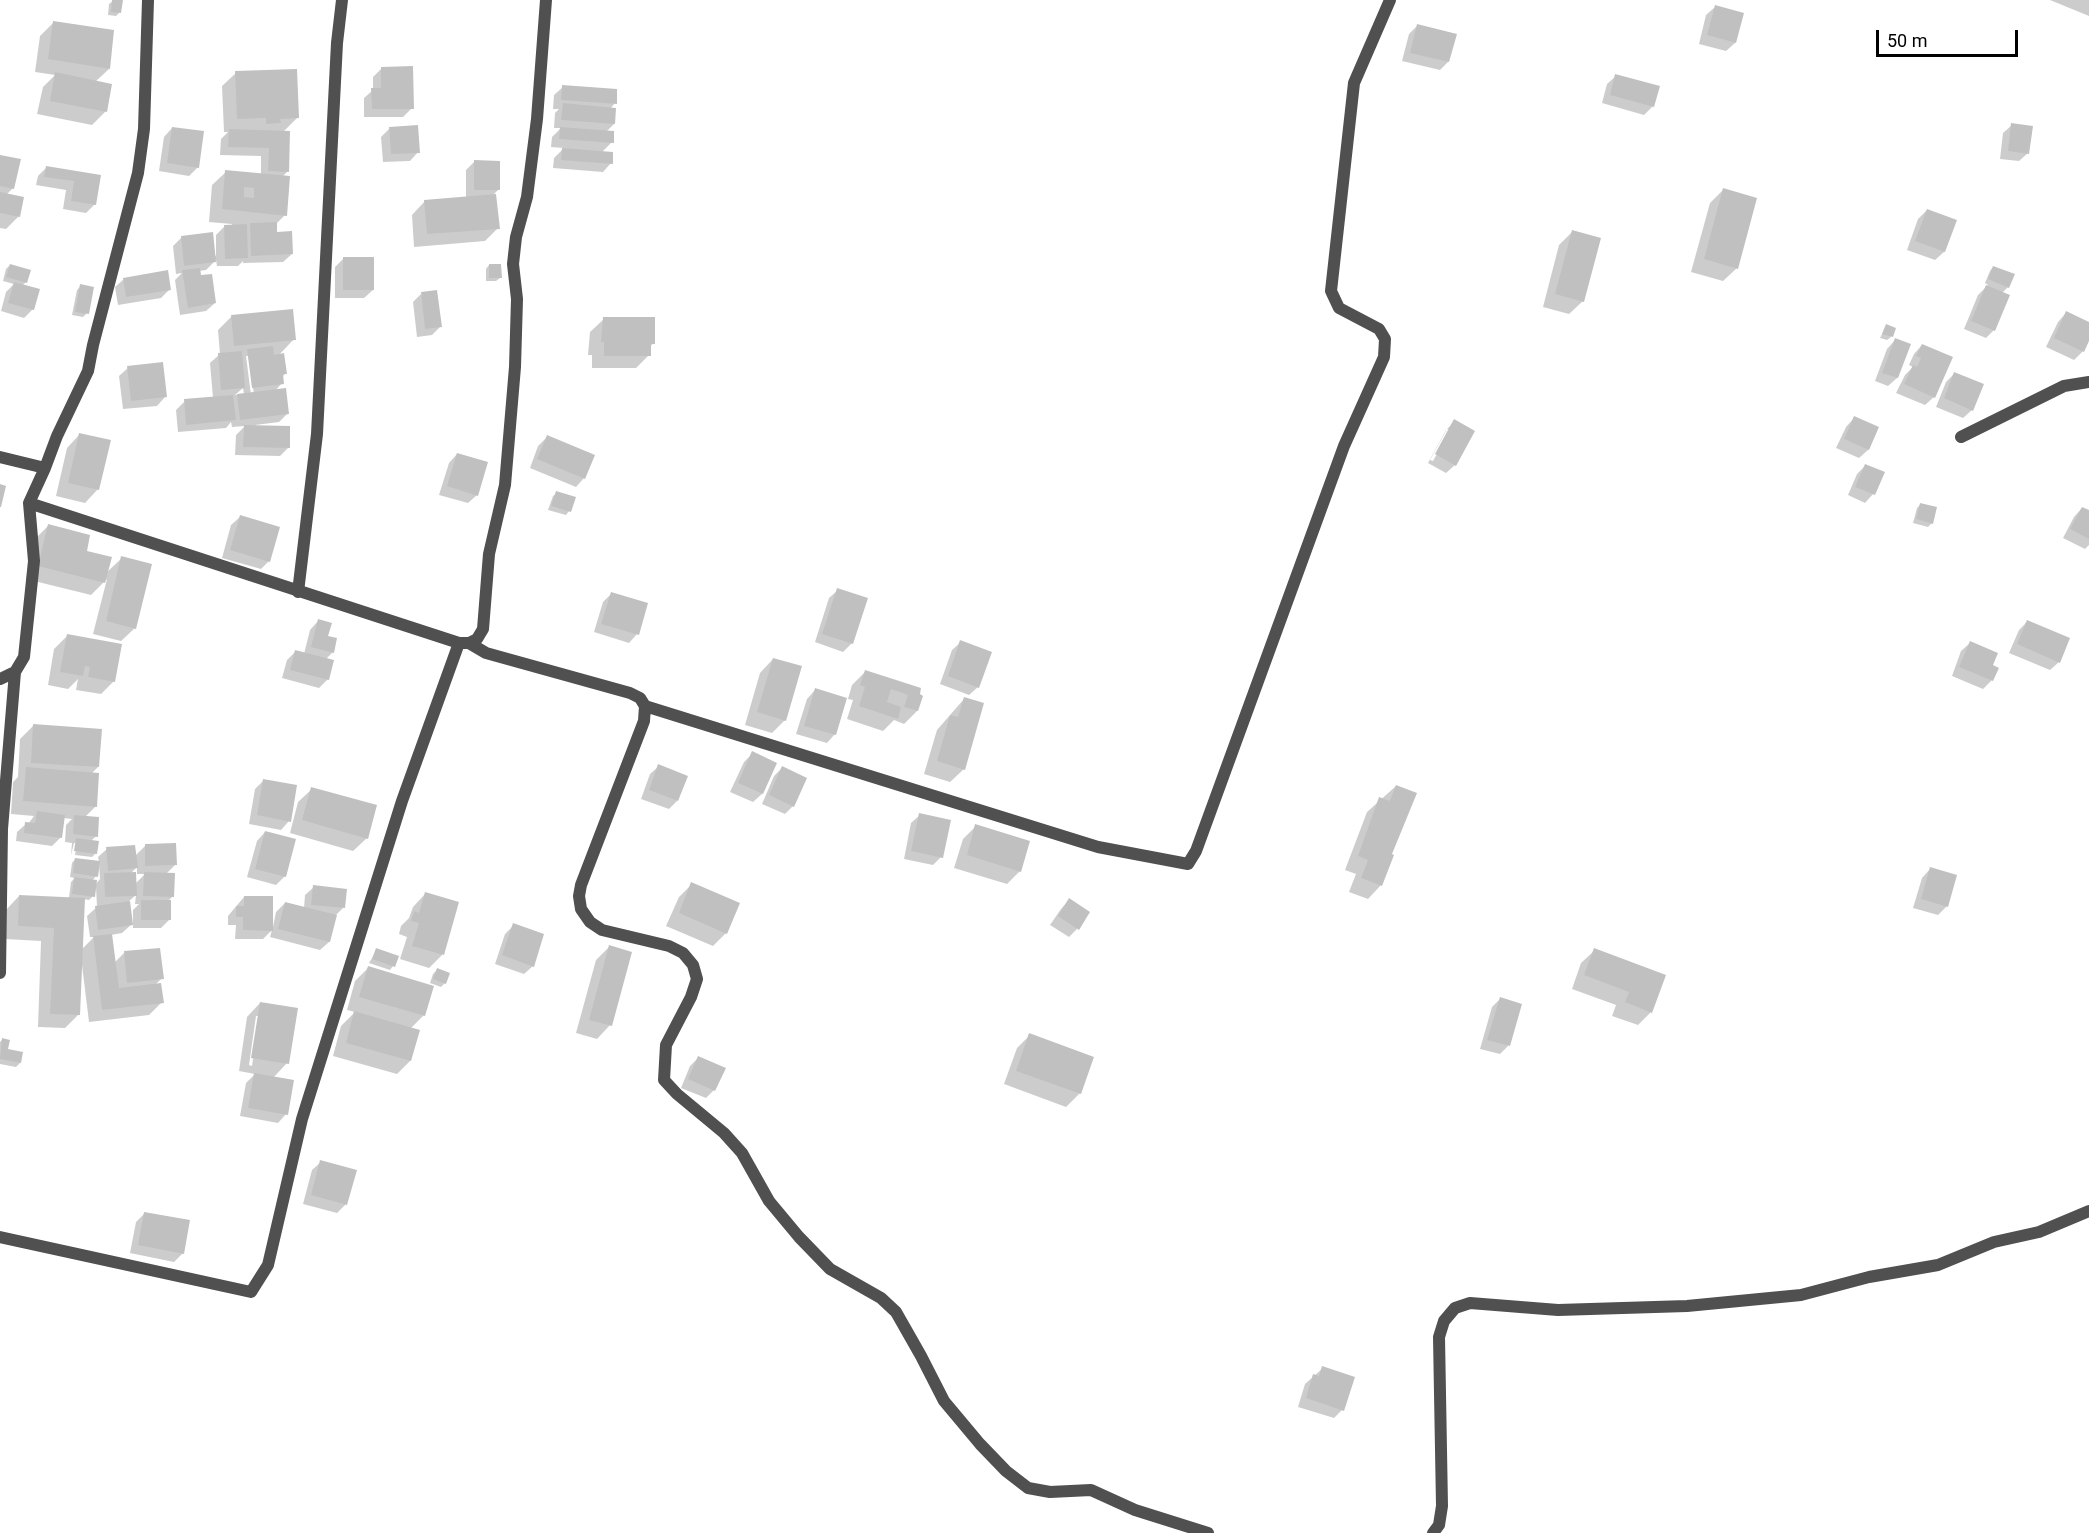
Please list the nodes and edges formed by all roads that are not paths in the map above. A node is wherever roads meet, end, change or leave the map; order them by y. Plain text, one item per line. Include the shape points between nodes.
1 (148, 0) edge
2 (342, 0) edge
3 (546, 0) edge
4 (1390, 0) edge
5 (2089, 382) edge
6 (1961, 437) dead end
7 (0, 458) edge
8 (45, 468) junction
9 (29, 504) junction
10 (298, 592) junction
11 (464, 643) junction
12 (15, 672) junction
13 (0, 679) edge
14 (645, 706) junction
15 (0, 973) edge
16 (2089, 1211) edge
17 (0, 1237) edge
18 (1208, 1533) edge
19 (1433, 1533) edge

1 - 8 street via 138,173 88,371
2 - 10 street via 335,66 317,434
3 - 11 street via 537,119 513,264 517,299 515,367 506,485 489,554 483,629 477,639
4 - 14 street via 1354,83 1331,291 1339,308 1379,329 1385,339 1384,357 1344,446 1188,864 1098,847
5 - 6 street via 2064,386
7 - 8 street
8 - 9 street
9 - 10 street
9 - 12 street via 34,561 24,657
10 - 11 street
11 - 14 street via 486,653 630,693
11 - 17 street via 402,801 302,1119 268,1265 251,1292
12 - 13 street
12 - 15 street via 2,829
14 - 18 street via 644,721 579,896 581,909 602,930 669,946 683,953 693,965 697,979 666,1045 664,1080 742,1153 769,1201 830,1269 881,1298 896,1312 944,1401 1006,1471 1028,1488 1050,1492 1091,1490 1135,1510
16 - 19 street via 2039,1232 1994,1242 1938,1264 1801,1295 1687,1306 1558,1310 1470,1303 1455,1308 1439,1337 1442,1506 1439,1525

